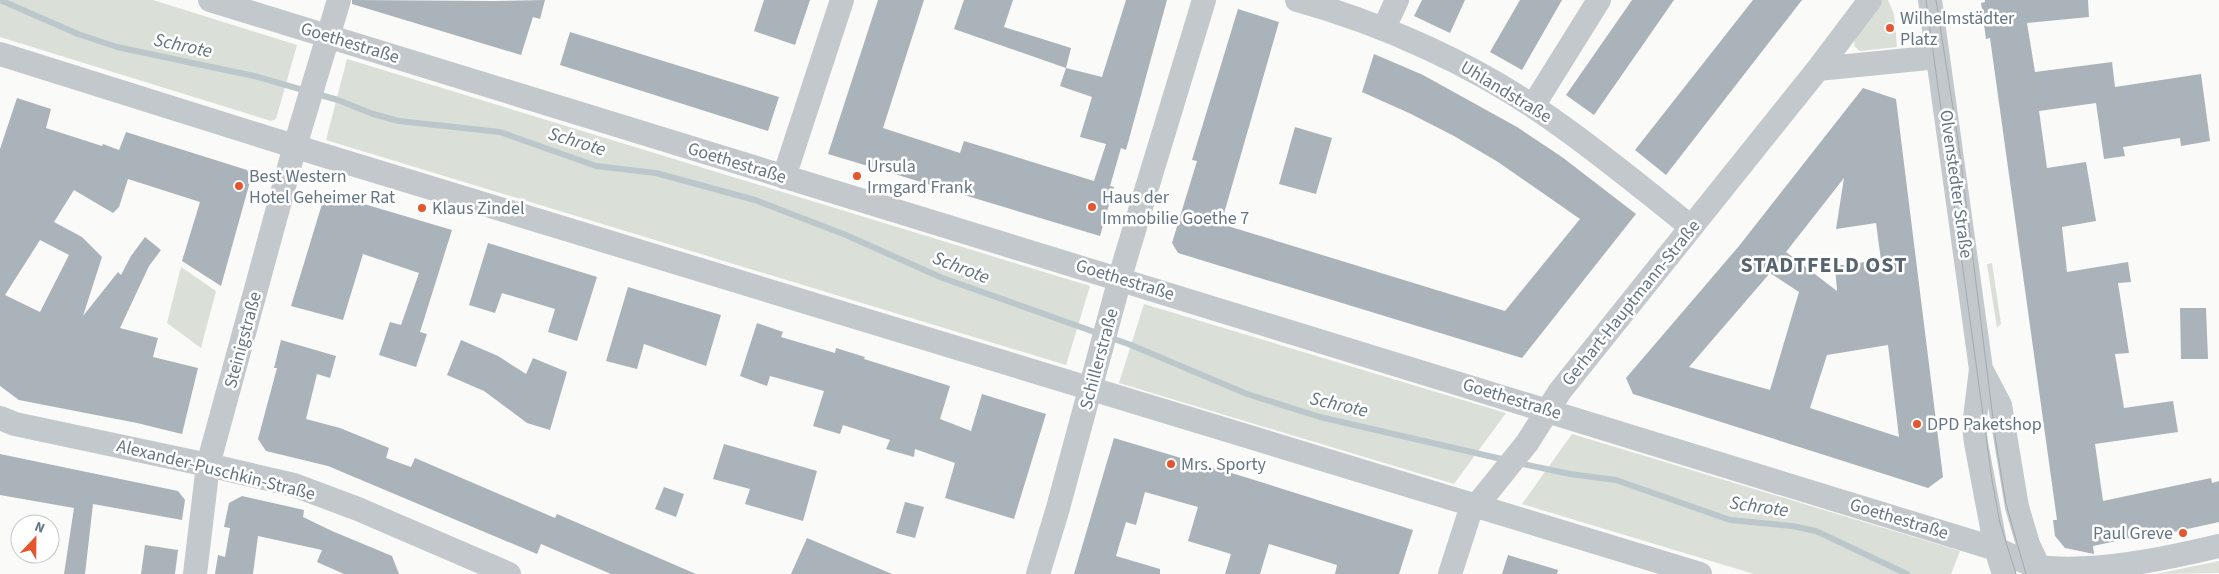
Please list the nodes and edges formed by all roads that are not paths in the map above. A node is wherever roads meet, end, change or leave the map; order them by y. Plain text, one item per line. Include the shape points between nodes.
1 (210, 0) edge
2 (339, 0) edge
3 (842, 0) edge
4 (1204, 0) edge
5 (1297, 0) edge
6 (1397, 0) edge
7 (1599, 0) edge
8 (1870, 0) edge
9 (1930, 0) edge
10 (1384, 28) junction
11 (329, 37) junction
12 (0, 54) edge
13 (1938, 56) junction
14 (1818, 69) junction
15 (1533, 106) junction
16 (295, 146) junction
17 (784, 177) junction
18 (1691, 227) junction
19 (1121, 279) junction
20 (1982, 369) junction
21 (1091, 389) junction
22 (1548, 410) junction
23 (0, 418) edge
24 (208, 465) junction
25 (1478, 506) junction
26 (2219, 546) edge
27 (1996, 549) junction
28 (2040, 570) edge
29 (2113, 572) edge
30 (195, 574) edge
31 (509, 574) edge
32 (1038, 574) edge
33 (1450, 574) edge
34 (1700, 574) edge
35 (2004, 574) edge

1 - 11 street, Goethestraße
2 - 11 street, Steinigstraße
3 - 17 street
4 - 19 street, Schillerstraße
5 - 10 street, Uhlandstraße
6 - 10 street
7 - 15 street
8 - 14 street, Gerhart-Hauptmann-Straße
9 - 13 street, Olvenstedter Straße
10 - 15 street, Uhlandstraße via 1459,64
11 - 16 street, Steinigstraße
11 - 17 street, Goethestraße
12 - 16 street
13 - 14 street
13 - 20 street, Olvenstedter Straße
14 - 18 street, Gerhart-Hauptmann-Straße
15 - 18 street, Uhlandstraße
16 - 21 street
16 - 24 street, Steinigstraße
17 - 19 street, Goethestraße
18 - 22 street, Gerhart-Hauptmann-Straße
19 - 21 street, Schillerstraße
19 - 22 street, Goethestraße
20 - 27 street, Olvenstedter Straße via 1974,426
20 - 28 street, Olvenstedter Straße via 2000,405 2017,507
21 - 25 street
21 - 32 street, Schillerstraße
22 - 25 street, Gerhart-Hauptmann-Straße
22 - 27 street, Goethestraße
23 - 24 street, Alexander-Puschkin-Straße via 15,424
24 - 30 street, Steinigstraße
24 - 31 street, Alexander-Puschkin-Straße via 310,490
25 - 33 street, Gerhart-Hauptmann-Straße via 1465,523
25 - 34 street
26 - 29 street, Goethestraße
27 - 28 street, Goethestraße
27 - 35 street, Olvenstedter Straße
28 - 29 street, Goethestraße

